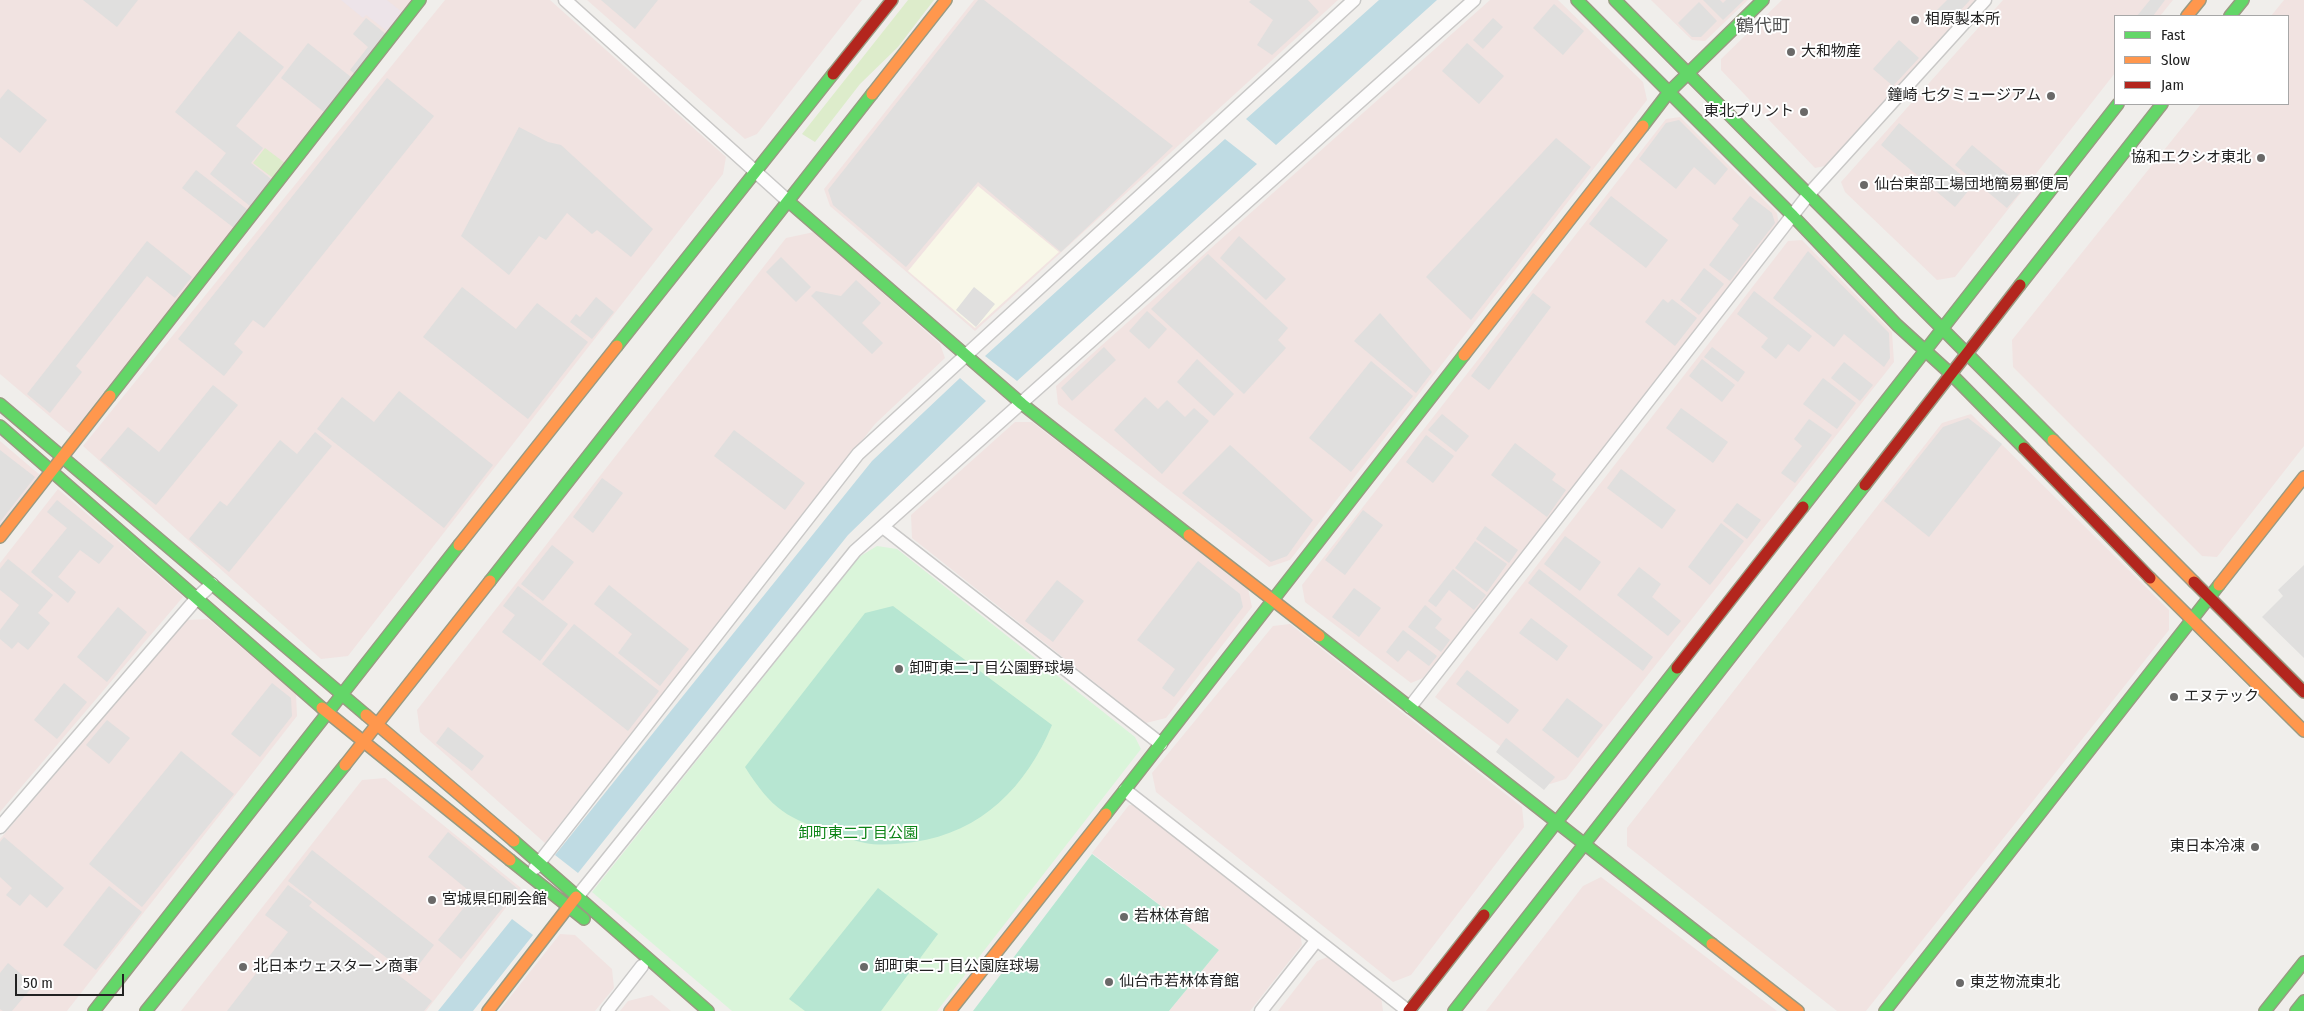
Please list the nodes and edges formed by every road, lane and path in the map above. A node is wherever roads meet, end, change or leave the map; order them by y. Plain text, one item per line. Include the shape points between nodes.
1 (420, 0) edge
2 (565, 0) edge
3 (892, 0) edge
4 (946, 0) edge
5 (1354, 0) edge
6 (1474, 0) edge
7 (1577, 0) edge
8 (1615, 0) edge
9 (1763, 0) edge
10 (1985, 0) edge
11 (2200, 0) edge
12 (2243, 0) edge
13 (2188, 15) edge
14 (2231, 15) edge
15 (1687, 73) junction
16 (1669, 92) junction
17 (2117, 105) edge
18 (2161, 105) edge
19 (755, 173) junction
20 (1809, 194) junction
21 (788, 201) junction
22 (1793, 216) junction
23 (1941, 328) junction
24 (1923, 350) junction
25 (1968, 354) junction
26 (965, 355) junction
27 (1952, 376) junction
28 (0, 404) edge
29 (1022, 404) junction
30 (0, 426) edge
31 (61, 458) junction
32 (52, 470) junction
33 (2304, 477) edge
34 (883, 527) junction
35 (0, 537) edge
36 (212, 584) junction
37 (197, 598) junction
38 (2210, 598) junction
39 (1273, 600) junction
40 (2192, 621) junction
41 (2304, 692) edge
42 (341, 693) junction
43 (1410, 707) junction
44 (327, 713) junction
45 (377, 724) junction
46 (2304, 731) edge
47 (364, 742) junction
48 (1161, 744) junction
49 (1126, 790) junction
50 (1557, 822) junction
51 (0, 826) edge
52 (1584, 845) junction
53 (539, 862) junction
54 (531, 874) junction
55 (574, 902) junction
56 (1316, 941) junction
57 (2304, 962) edge
58 (642, 966) junction
59 (2304, 1001) edge
60 (94, 1011) edge
61 (146, 1011) edge
62 (488, 1011) edge
63 (607, 1011) edge
64 (693, 1011) edge
65 (708, 1011) edge
66 (950, 1011) edge
67 (1261, 1011) edge
68 (1408, 1011) edge
69 (1454, 1011) edge
70 (1798, 1011) edge
71 (1885, 1011) edge
72 (2265, 1011) edge
73 (2296, 1011) edge

1 - 31 street
2 - 19 street
3 - 19 street
4 - 21 street
5 - 26 street
6 - 29 street
7 - 16 street
8 - 15 street
9 - 15 street
10 - 20 street
11 - 13 street
12 - 14 street
15 - 16 street
15 - 20 street
16 - 22 street
16 - 39 street
17 - 23 street
18 - 25 street
19 - 21 street
19 - 42 street
20 - 22 street
20 - 23 street
21 - 26 street
21 - 45 street
22 - 24 street
22 - 43 street
23 - 24 street
23 - 25 street
24 - 27 street
24 - 50 street
25 - 27 street
25 - 38 street
26 - 29 street
26 - 53 street via 858,454
27 - 40 street
27 - 52 street
28 - 31 street
29 - 34 street
29 - 39 street
30 - 32 street
31 - 32 street
31 - 36 street
32 - 35 street
32 - 37 street
33 - 38 street
34 - 48 street
34 - 55 street via 855,551
36 - 37 street
36 - 42 street
37 - 44 street
37 - 51 street
38 - 40 street
38 - 41 street
39 - 43 street
39 - 48 street
40 - 46 street
40 - 71 street
42 - 44 street
42 - 45 street
43 - 50 street
44 - 47 street
44 - 60 street
45 - 47 street
45 - 53 street
47 - 54 street
47 - 61 street
48 - 49 street
49 - 56 street
49 - 66 street
50 - 52 street
50 - 68 street
52 - 69 street
52 - 70 street
53 - 54 street
53 - 55 street
54 - 55 street
55 - 58 street
55 - 62 street
55 - 65 street
56 - 67 street
56 - 68 street
57 - 72 street
58 - 63 street
58 - 64 street
59 - 73 street

